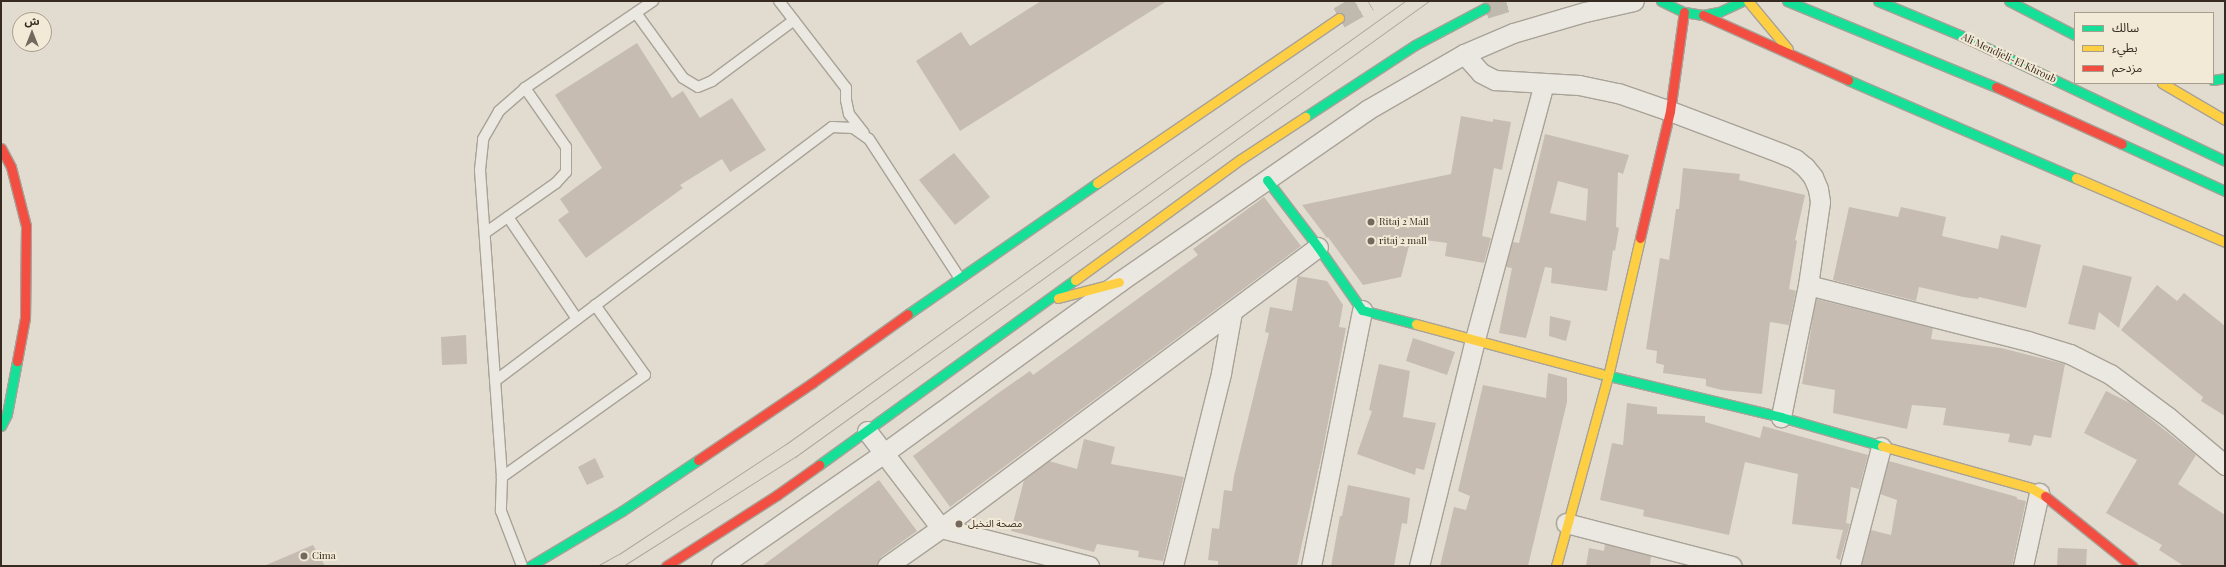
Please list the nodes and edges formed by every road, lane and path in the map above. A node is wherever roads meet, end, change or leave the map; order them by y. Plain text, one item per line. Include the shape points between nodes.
1 (653, 1) edge
2 (779, 1) edge
3 (1634, 1) edge
4 (1661, 1) edge
5 (1743, 1) edge
6 (1748, 1) edge
7 (1787, 1) edge
8 (1878, 1) edge
9 (2008, 1) edge
10 (1485, 8) tunnel mouth
11 (1684, 12) junction
12 (636, 13) junction
13 (1704, 14) junction
14 (1338, 18) tunnel mouth
15 (794, 20) junction
16 (2074, 34) edge
17 (1464, 54) junction
18 (1799, 59) junction
19 (2225, 78) edge
20 (2214, 80) edge
21 (1544, 84) junction
22 (2164, 84) edge
23 (525, 88) junction
24 (1670, 110) junction
25 (2225, 120) edge
26 (870, 139) junction
27 (1, 148) edge
28 (2225, 161) edge
29 (1267, 180) junction
30 (2225, 191) edge
31 (508, 217) junction
32 (485, 233) junction
33 (2225, 242) edge
34 (1318, 247) junction
35 (959, 277) junction
36 (1120, 282) junction
37 (1808, 285) junction
38 (1045, 302) junction
39 (595, 305) junction
40 (1362, 310) junction
41 (1232, 312) junction
42 (577, 319) junction
43 (1475, 339) junction
44 (1608, 376) junction
45 (495, 381) junction
46 (1781, 418) junction
47 (1, 426) edge
48 (868, 432) junction
49 (1881, 447) junction
50 (884, 452) junction
51 (2225, 465) edge
52 (502, 477) junction
53 (2039, 493) junction
54 (1566, 523) junction
55 (941, 528) junction
56 (522, 566) edge
57 (530, 566) edge
58 (666, 566) edge
59 (721, 566) edge
60 (887, 566) edge
61 (1088, 566) edge
62 (1173, 566) edge
63 (1311, 566) edge
64 (1419, 566) edge
65 (1556, 566) edge
66 (1732, 566) edge
67 (1850, 566) edge
68 (2023, 566) edge
69 (2132, 566) edge

1 - 12 lane
2 - 15 lane
3 - 17 street via 1585,12 1513,34
4 - 11 main road
5 - 13 main road via 1719,12
6 - 18 main road via 1771,31
7 - 30 main road via 2010,93
8 - 28 main road, Ali Mendjeli-El Khroub via 1960,35
9 - 16 main road
10 - 38 main road via 1415,45 1241,158
11 - 13 main road
11 - 24 main road
12 - 15 lane via 683,78 698,87 712,82
12 - 23 lane
13 - 18 main road
14 - 35 main road
15 - 26 lane via 846,88 849,114
17 - 21 street via 1481,73 1495,80
17 - 29 street via 1367,110
18 - 33 main road
19 - 20 main road
21 - 24 street via 1579,85 1618,93
21 - 43 street
22 - 25 main road
23 - 31 lane via 566,147 566,172 556,183
23 - 32 lane via 499,110 483,139 480,170
24 - 37 street via 1795,159 1809,172 1818,189 1820,202
24 - 44 main road
26 - 35 lane
26 - 39 lane via 853,128 832,127
27 - 47 main road via 11,167 26,226 25,318 7,414
29 - 34 main road
29 - 36 street
31 - 32 lane
31 - 42 lane
32 - 45 lane
34 - 40 main road
34 - 41 street
35 - 57 main road via 812,383 635,502
36 - 38 main road
36 - 50 street
37 - 46 street
37 - 51 street via 2070,354 2110,374 2168,417
38 - 48 main road
39 - 42 lane
39 - 52 lane via 645,375
40 - 43 main road
40 - 63 street
41 - 55 street
41 - 62 street via 1221,373
42 - 45 lane
43 - 44 main road
43 - 64 street
44 - 46 main road
44 - 54 main road
45 - 52 lane
46 - 49 main road
48 - 50 street
48 - 58 main road via 777,495
49 - 53 main road via 2011,482
49 - 67 street
50 - 55 street
50 - 59 street
52 - 56 lane via 501,511
53 - 68 street
53 - 69 main road via 2052,500
54 - 65 main road
54 - 66 street
55 - 60 street
55 - 61 street

